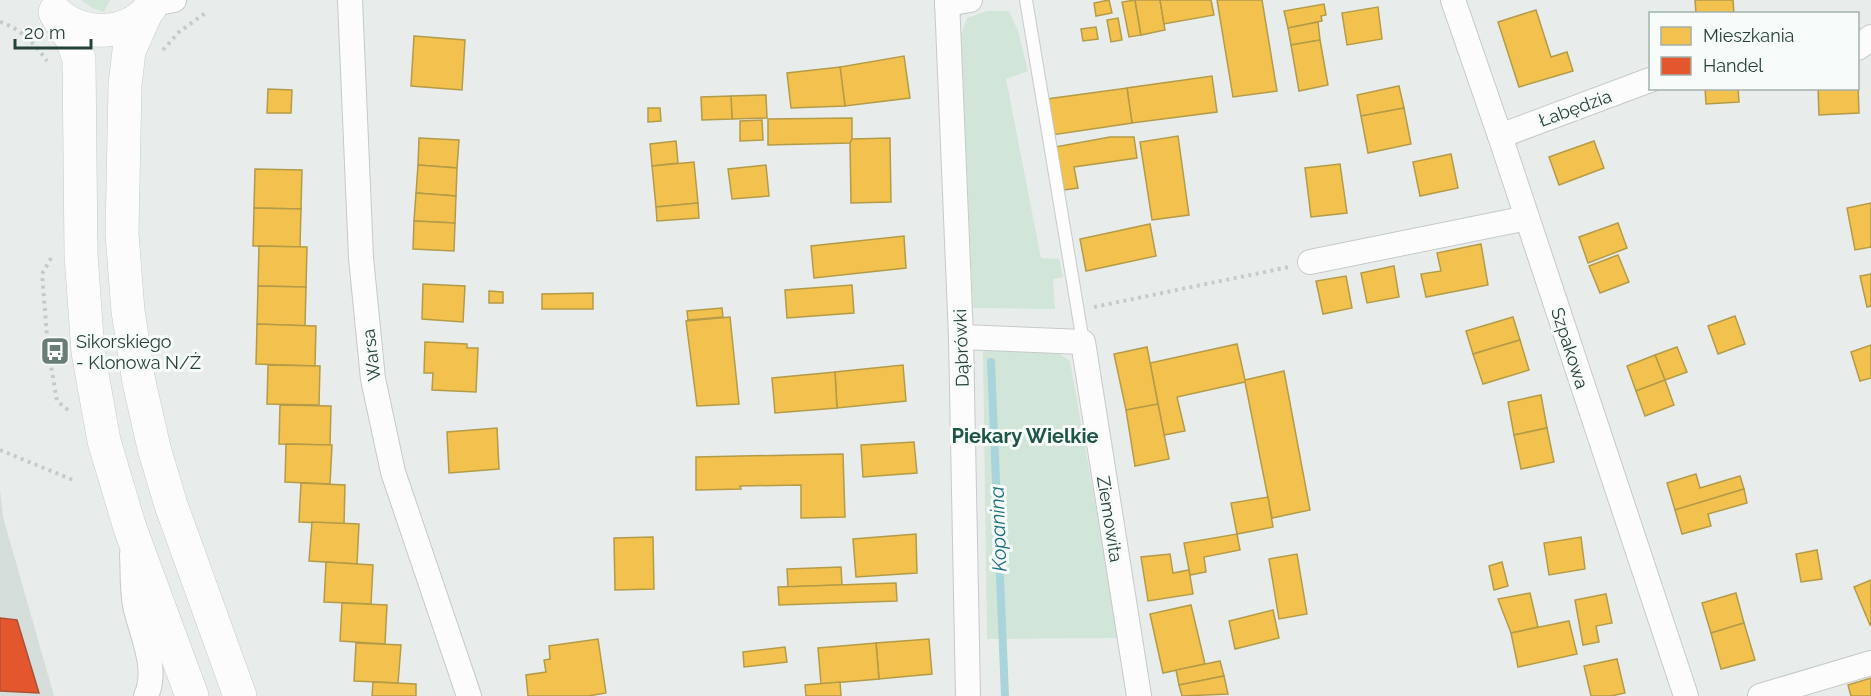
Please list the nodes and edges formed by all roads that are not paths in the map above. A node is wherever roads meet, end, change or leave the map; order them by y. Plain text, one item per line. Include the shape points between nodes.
1 (350, 0) edge
2 (1026, 0) edge
3 (1453, 0) edge
4 (955, 1) edge
5 (48, 5) edge
6 (157, 5) edge
7 (1871, 37) edge
8 (1859, 46) edge
9 (1649, 80) edge
10 (1500, 136) junction
11 (1527, 218) junction
12 (1310, 262) road end
13 (962, 337) junction
14 (1083, 342) junction
15 (130, 528) junction
16 (1871, 663) edge
17 (146, 696) edge
18 (192, 696) edge
19 (240, 696) edge
20 (469, 696) edge
21 (968, 696) edge
22 (1139, 696) edge
23 (1686, 696) edge
24 (1760, 696) edge

1 - 20 street, Warsa via 361,258 373,379 393,472
2 - 14 lane, Ziemowita
3 - 10 street, Szpakowa
4 - 13 street, Dąbrówki
5 - 6 street via 67,22 93,30 121,28
5 - 15 street via 72,39 80,59 81,255 88,352 104,441
6 - 19 street via 129,51 125,85 122,234 128,311 154,448
7 - 8 street
9 - 10 street, Łabędzia
10 - 11 street, Szpakowa
11 - 12 street
11 - 23 street, Szpakowa
13 - 14 street
13 - 21 street, Dąbrówki
14 - 22 street, Ziemowita
15 - 17 street via 135,604 149,659 151,683
15 - 18 street
16 - 24 street

